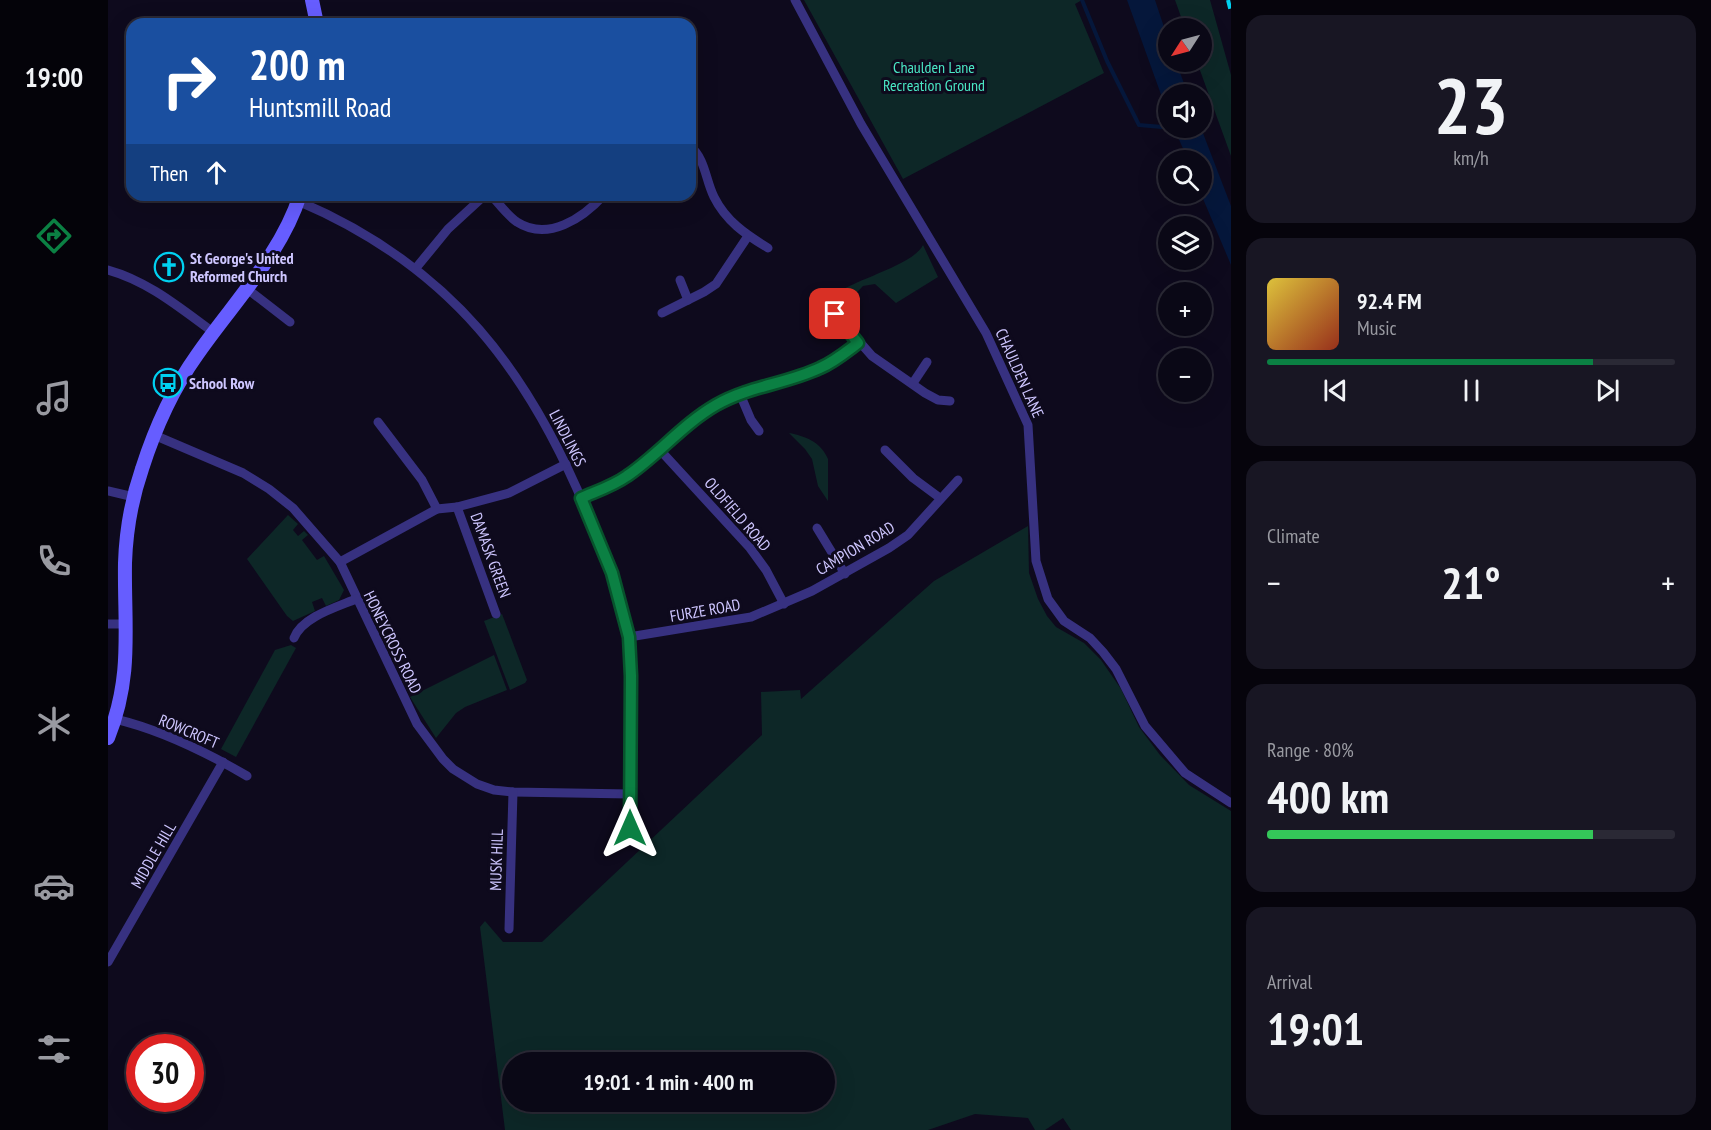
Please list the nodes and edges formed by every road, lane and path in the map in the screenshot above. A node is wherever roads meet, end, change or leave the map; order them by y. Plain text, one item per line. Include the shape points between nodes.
1 (312, 0) edge
2 (795, 0) edge
3 (316, 18) edge
4 (696, 153) edge
5 (297, 201) edge
6 (305, 201) edge
7 (478, 201) edge
8 (497, 201) edge
9 (597, 201) edge
10 (748, 236) junction
11 (768, 248) dead end
12 (416, 268) junction
13 (108, 270) edge
14 (680, 280) dead end
15 (246, 288) junction
16 (688, 300) junction
17 (662, 313) dead end
18 (835, 314) dead end
19 (290, 322) dead end
20 (213, 332) junction
21 (858, 343) junction
22 (927, 362) dead end
23 (913, 383) junction
24 (740, 394) junction
25 (950, 401) dead end
26 (378, 422) dead end
27 (759, 431) dead end
28 (154, 435) junction
29 (660, 450) junction
30 (885, 450) dead end
31 (566, 464) junction
32 (958, 480) dead end
33 (108, 491) edge
34 (134, 497) junction
35 (581, 498) junction
36 (940, 498) junction
37 (457, 507) junction
38 (437, 510) junction
39 (817, 528) dead end
40 (340, 562) junction
41 (845, 574) junction
42 (356, 598) junction
43 (784, 604) junction
44 (496, 614) dead end
45 (108, 624) edge
46 (126, 624) junction
47 (629, 637) junction
48 (294, 638) dead end
49 (116, 719) junction
50 (108, 738) edge
51 (223, 762) junction
52 (247, 776) dead end
53 (513, 792) junction
54 (630, 794) junction
55 (1231, 803) edge
56 (630, 828) dead end
57 (509, 929) dead end
58 (108, 962) edge

1 - 3 street
2 - 55 street, CHAULDEN LANE via 861,124 986,333 1028,425 1036,561 1048,599 1064,621 1090,638 1110,660 1145,726 1185,773
4 - 10 street via 723,212
5 - 15 street via 268,258
6 - 12 street, LINDLINGS
7 - 12 street
8 - 9 street via 519,223 546,229 566,224
10 - 11 street
10 - 16 street via 716,284
12 - 31 street, LINDLINGS via 474,323 498,352 520,382
13 - 20 street via 168,298
14 - 16 street
15 - 19 street
15 - 20 street
16 - 17 street
18 - 21 street
20 - 28 street via 178,383
21 - 23 street
21 - 24 street via 821,368
22 - 23 street
23 - 25 street via 938,400
24 - 27 street
24 - 29 street via 700,415
26 - 38 street via 422,480
28 - 34 street
28 - 40 street, HONEYCROSS ROAD via 243,473 269,489 299,514
29 - 35 street via 625,478
29 - 43 street, OLDFIELD ROAD via 750,548
30 - 36 street
31 - 35 street, LINDLINGS
31 - 37 street via 509,493
32 - 36 street, CAMPION ROAD
33 - 34 street
34 - 46 street via 125,561
35 - 47 street, LINDLINGS via 612,573
36 - 41 street, CAMPION ROAD via 908,535
37 - 38 street
37 - 44 street, DAMASK GREEN
38 - 40 street
39 - 41 street
40 - 42 street, HONEYCROSS ROAD
41 - 43 street, CAMPION ROAD
42 - 48 street via 310,620
42 - 53 street, HONEYCROSS ROAD via 417,724 443,759 477,784
43 - 47 street, FURZE ROAD via 751,618
45 - 46 street
46 - 49 street via 124,681
47 - 54 street, LINDLINGS
49 - 50 street
49 - 51 street, ROWCROFT via 167,736
51 - 52 street, ROWCROFT
51 - 58 street, MIDDLE HILL
53 - 54 street, HONEYCROSS ROAD
53 - 57 street, MUSK HILL
54 - 56 street, LINDLINGS

